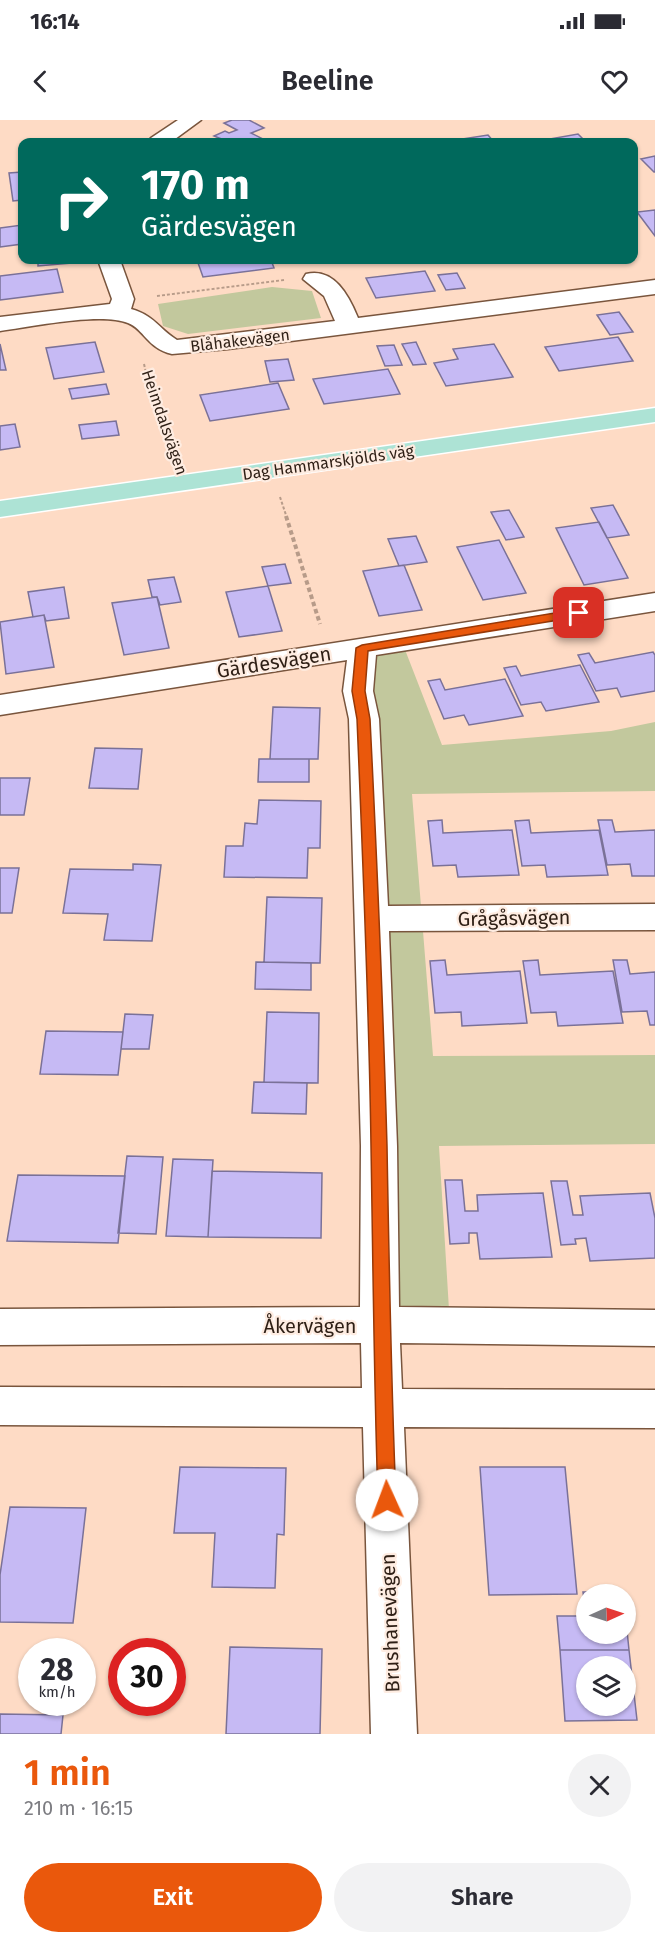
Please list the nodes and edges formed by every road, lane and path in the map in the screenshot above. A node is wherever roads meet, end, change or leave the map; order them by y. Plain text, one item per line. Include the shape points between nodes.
1 (191, 120) edge
2 (164, 138) edge
3 (111, 264) edge
4 (315, 279) joint
5 (655, 287) edge
6 (116, 305) junction
7 (0, 324) edge
8 (349, 326) junction
9 (172, 347) junction
10 (655, 416) edge
11 (271, 470) junction
12 (185, 482) junction
13 (0, 509) edge
14 (655, 602) edge
15 (362, 648) junction
16 (329, 653) junction
17 (0, 705) edge
18 (655, 917) edge
19 (372, 918) junction
20 (380, 1325) junction
21 (0, 1327) edge
22 (655, 1328) edge
23 (0, 1406) edge
24 (384, 1407) junction
25 (655, 1409) edge
26 (393, 1734) edge

1 - 2 street
3 - 6 street
4 - 6 path via 299,278
4 - 8 street via 333,290
5 - 8 street, Blåhakevägen
6 - 7 street, Blåhakevägen
6 - 9 street, Blåhakevägen via 144,322 155,336
8 - 9 street, Blåhakevägen
9 - 12 path, Heimdalsvägen via 146,354 143,360
10 - 11 main road, Dag Hammarskjölds väg
11 - 12 main road, Dag Hammarskjölds väg
11 - 16 path
12 - 13 main road, Dag Hammarskjölds väg
14 - 15 street, Gärdesvägen
15 - 16 street, Gärdesvägen
15 - 19 street, Brushanevägen via 358,691 364,719
16 - 17 street, Gärdesvägen
18 - 19 street, Grågåsvägen
19 - 20 street, Brushanevägen
20 - 21 street, Åkervägen
20 - 22 street, Åkervägen
20 - 24 street, Brushanevägen
23 - 24 street
24 - 25 street
24 - 26 street, Brushanevägen

